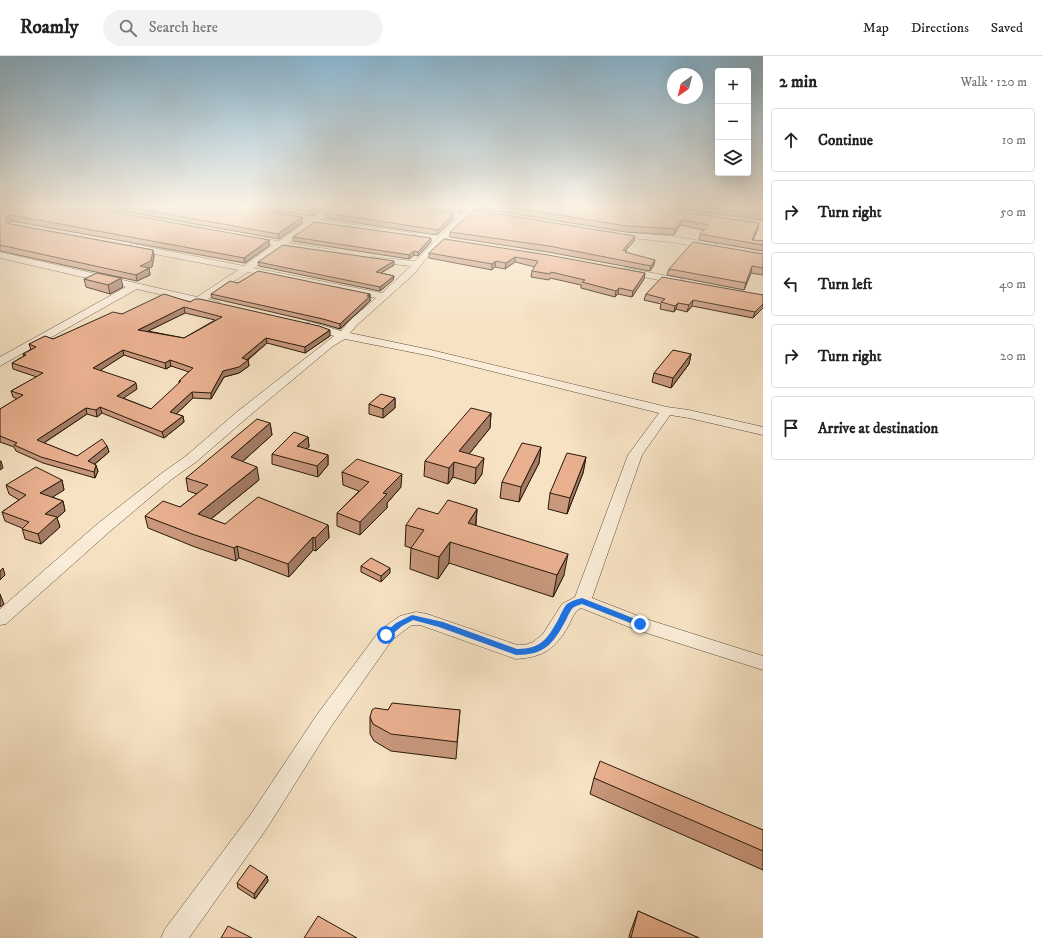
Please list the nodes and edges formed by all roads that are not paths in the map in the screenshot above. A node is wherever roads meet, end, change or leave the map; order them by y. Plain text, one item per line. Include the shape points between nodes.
1 (130, 246) edge
2 (278, 246) edge
3 (294, 246) edge
4 (432, 246) edge
5 (714, 246) edge
6 (725, 248) edge
7 (342, 254) edge
8 (0, 256) edge
9 (365, 258) edge
10 (416, 264) junction
11 (246, 269) junction
12 (618, 269) edge
13 (686, 283) edge
14 (135, 286) junction
15 (384, 296) junction
16 (198, 300) junction
17 (224, 306) edge
18 (300, 323) edge
19 (343, 335) junction
20 (0, 362) edge
21 (667, 411) junction
22 (763, 431) edge
23 (582, 601) junction
24 (0, 619) edge
25 (763, 663) edge
26 (174, 938) edge

1 - 11 street
2 - 11 street
3 - 7 street
4 - 10 street
5 - 6 street
8 - 14 street
9 - 10 street
10 - 15 street
11 - 15 street
11 - 16 street
12 - 13 street
14 - 16 street
14 - 20 street
15 - 19 street
16 - 17 street
18 - 19 street
19 - 21 street via 431,353
19 - 24 street via 102,529
21 - 22 street
21 - 23 street via 635,455
23 - 25 street via 640,624
23 - 26 street via 569,606 546,643 539,649 528,652 516,652 412,617 399,624 386,635 323,722 259,821

